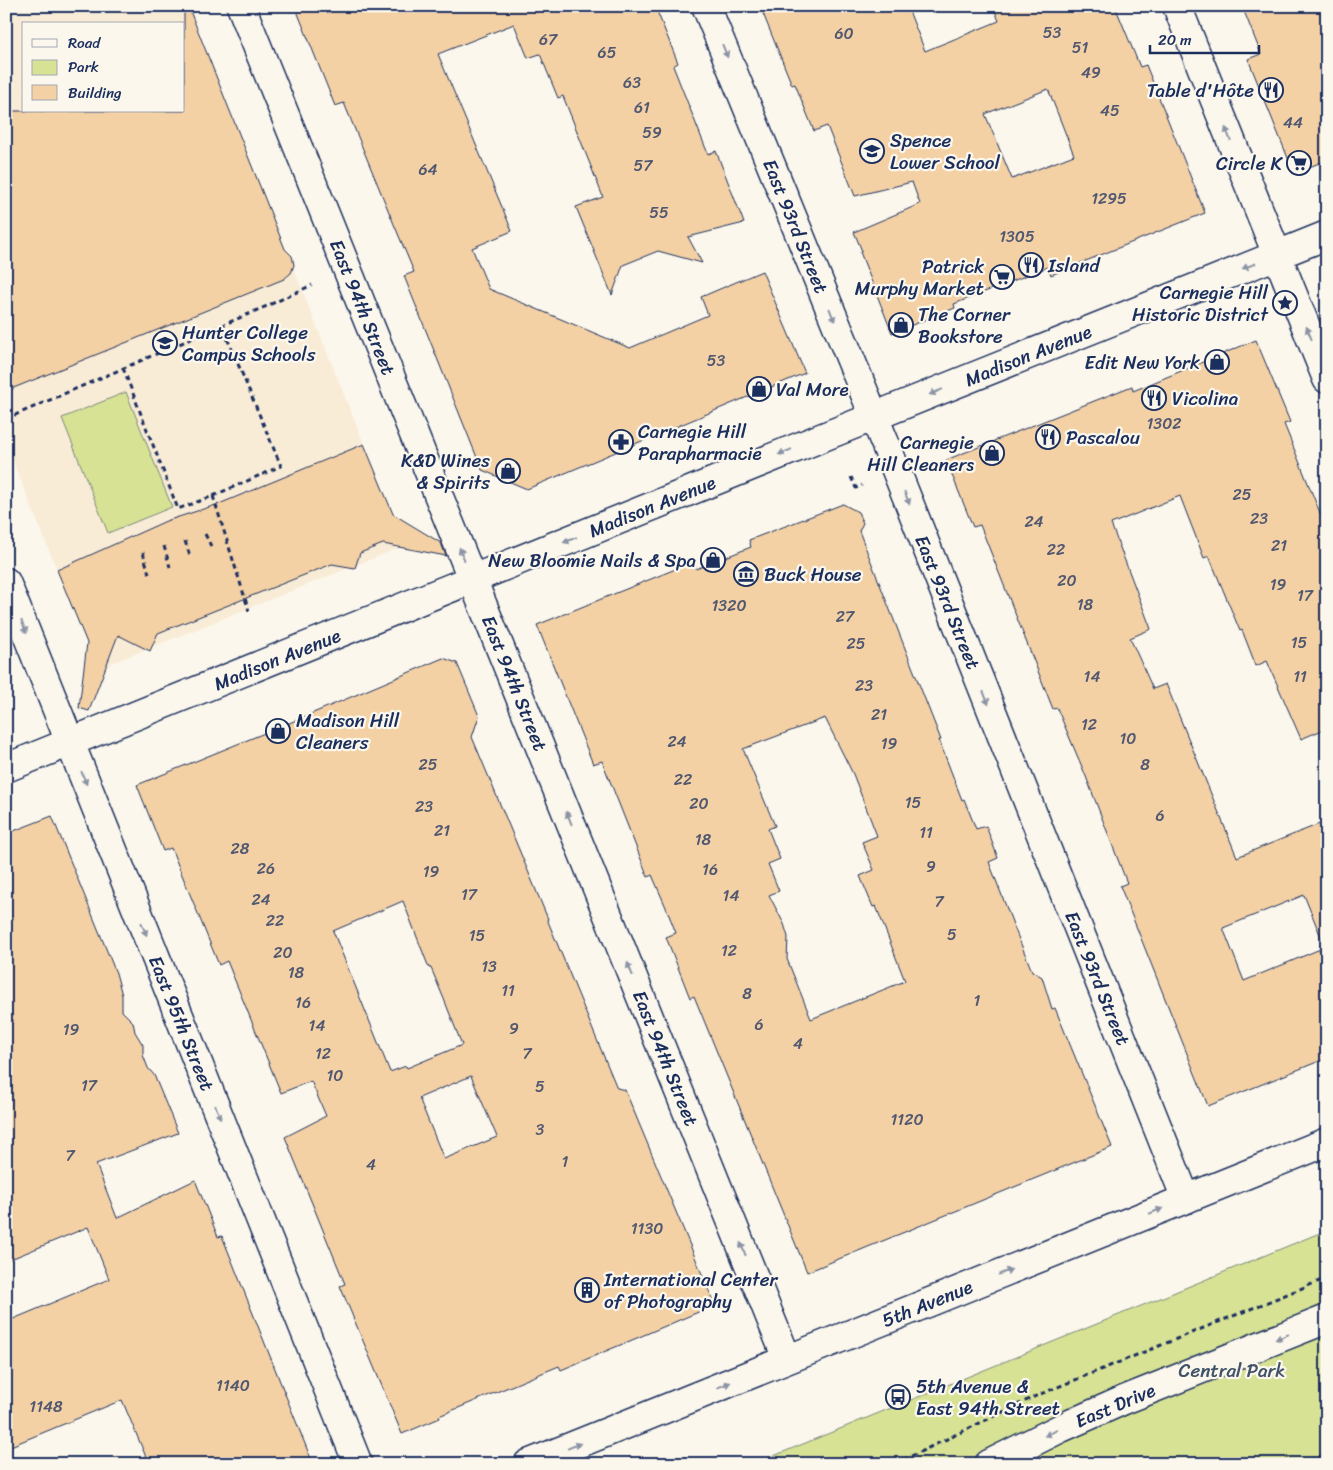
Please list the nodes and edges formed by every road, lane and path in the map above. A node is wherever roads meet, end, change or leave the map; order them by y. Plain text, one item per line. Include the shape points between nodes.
1 (241, 6) edge
2 (706, 6) edge
3 (1177, 6) edge
4 (1327, 235) edge
5 (1277, 255) junction
6 (312, 285) dead end
7 (222, 326) junction
8 (123, 368) junction
9 (1327, 379) edge
10 (873, 418) junction
11 (6, 419) edge
12 (851, 477) dead end
13 (862, 485) dead end
14 (213, 496) junction
15 (205, 534) dead end
16 (185, 541) dead end
17 (164, 546) dead end
18 (212, 546) dead end
19 (143, 552) dead end
20 (190, 556) dead end
21 (170, 567) dead end
22 (149, 574) dead end
23 (473, 579) junction
24 (6, 582) edge
25 (248, 611) dead end
26 (69, 742) junction
27 (6, 768) edge
28 (1327, 1142) edge
29 (1186, 1199) junction
30 (1327, 1278) edge
31 (1327, 1319) edge
32 (788, 1359) junction
33 (1327, 1454) edge
34 (358, 1464) edge
35 (528, 1464) edge
36 (895, 1464) edge
37 (989, 1464) edge
38 (1301, 1464) edge

23 -> 1 street, East 94th Street
2 -> 10 street, East 93rd Street
5 -> 3 street
4 - 5 street, Madison Avenue
9 -> 5 street
5 -> 10 street, Madison Avenue
6 - 7 path
7 - 8 path
7 - 14 path via 281,466
8 - 11 path
8 - 14 path via 178,509
10 -> 23 street, Madison Avenue
10 -> 29 street, East 93rd Street
12 - 13 path via 856,488
14 - 25 path
15 - 18 path
16 - 20 path
17 - 21 path
19 - 22 path
23 - 26 street, Madison Avenue
32 -> 23 street, East 94th Street
24 -> 26 street, East 95th Street
26 - 27 street, Madison Avenue
26 -> 34 street, East 95th Street
28 - 29 street, 5th Avenue
32 -> 29 street, 5th Avenue
30 - 36 path via 1038,1395
31 -> 37 street, East Drive via 1124,1400
35 -> 32 street, 5th Avenue
33 - 38 path

